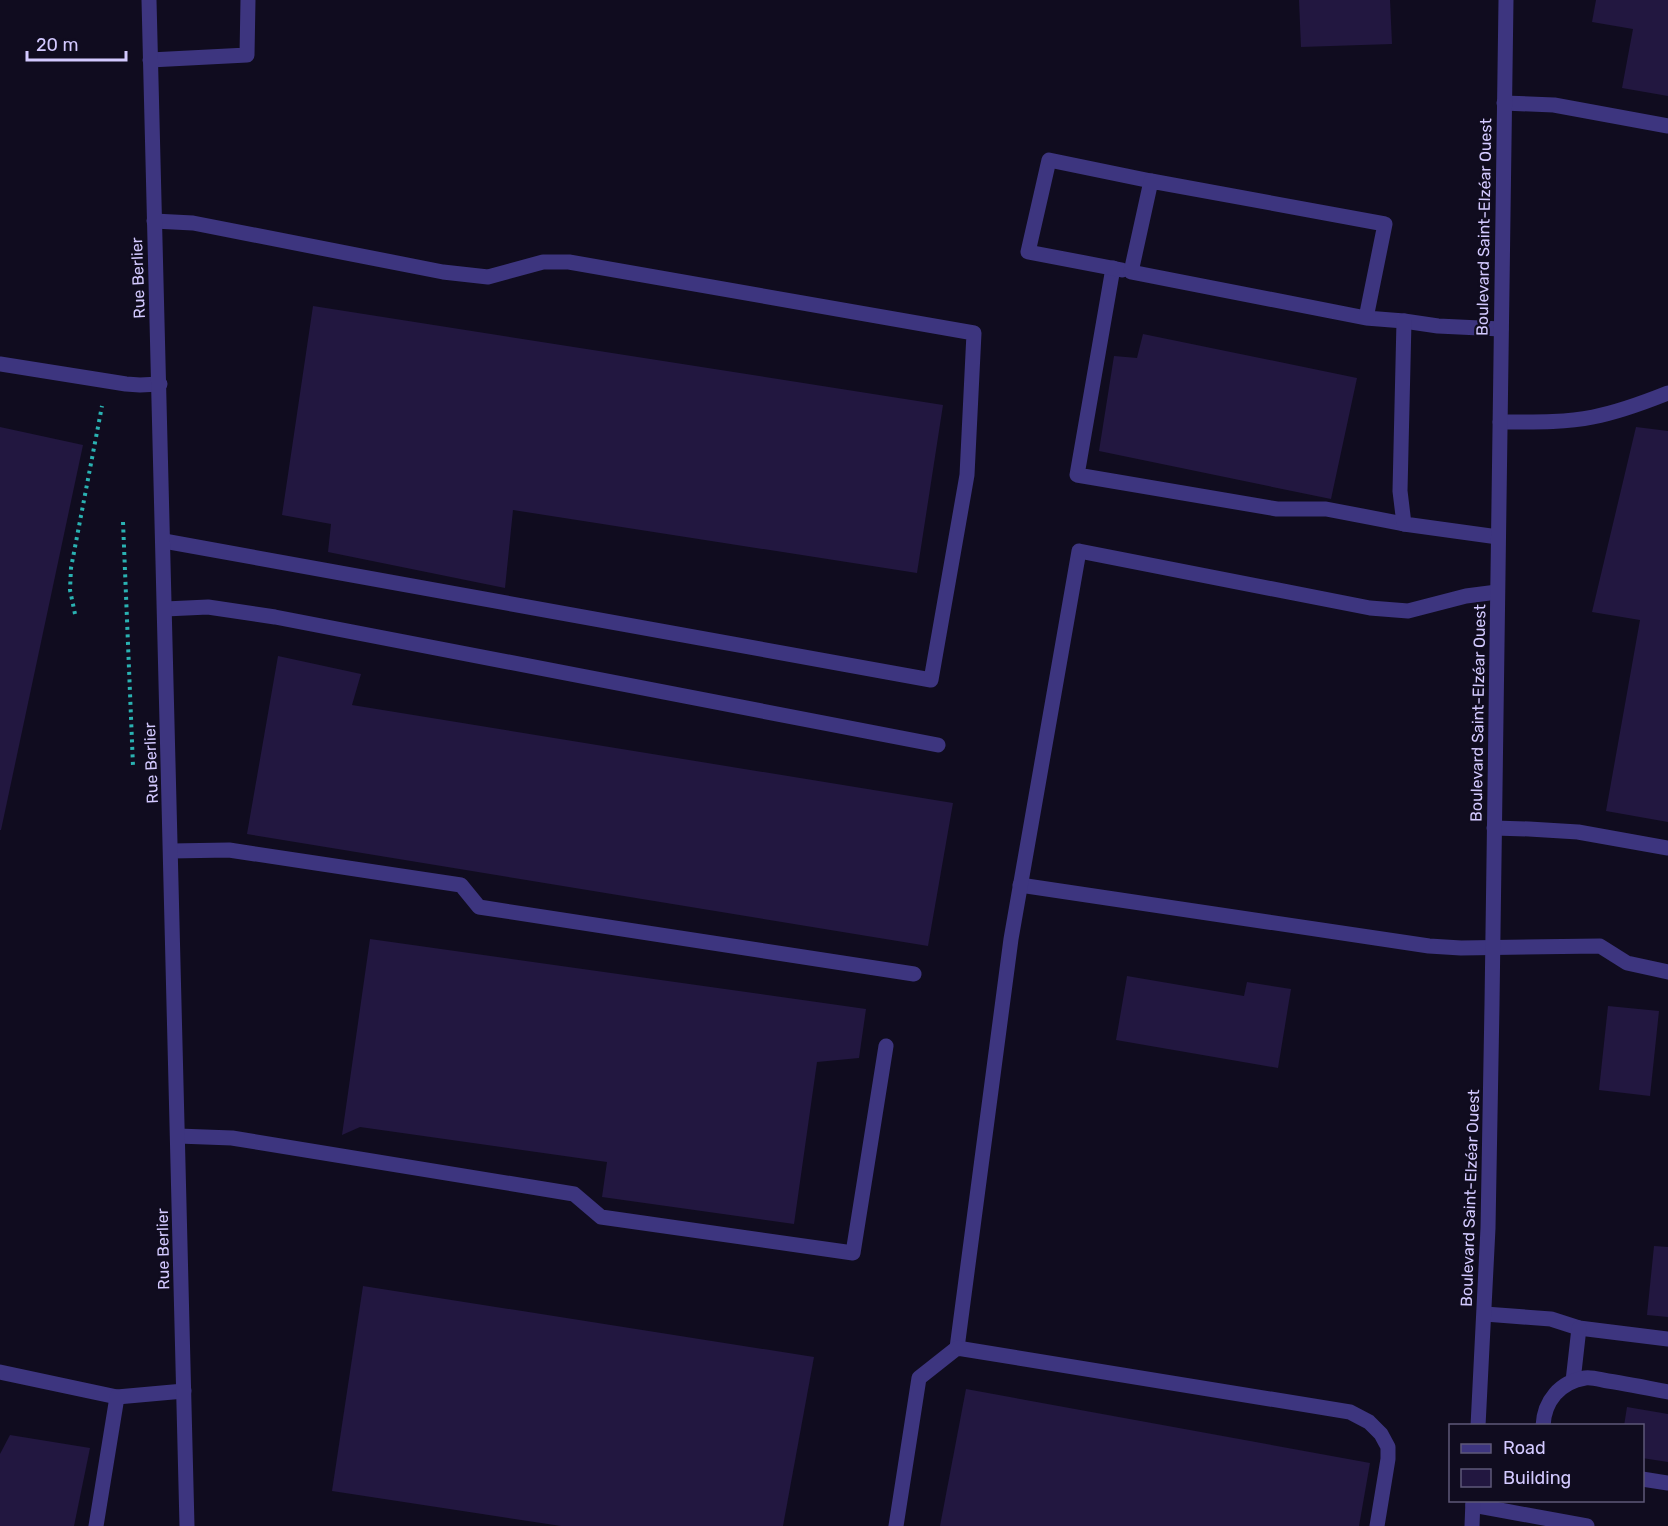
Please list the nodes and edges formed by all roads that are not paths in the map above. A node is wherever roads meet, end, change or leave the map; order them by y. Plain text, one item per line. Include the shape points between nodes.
1 (149, 0) edge
2 (248, 0) edge
3 (1506, 0) edge
4 (150, 60) junction
5 (1504, 103) junction
6 (1668, 126) edge
7 (1151, 180) junction
8 (154, 221) junction
9 (1113, 268) junction
10 (1131, 272) junction
11 (1366, 318) junction
12 (1404, 321) junction
13 (1501, 329) junction
14 (0, 364) edge
15 (160, 384) junction
16 (1668, 393) edge
17 (1500, 422) junction
18 (1404, 524) junction
19 (1498, 537) junction
20 (164, 542) junction
21 (1497, 592) junction
22 (165, 609) junction
23 (938, 745) dead end
24 (1494, 828) junction
25 (1668, 848) edge
26 (171, 851) junction
27 (1020, 885) junction
28 (1493, 947) junction
29 (1668, 972) edge
30 (914, 974) dead end
31 (886, 1046) dead end
32 (178, 1136) junction
33 (1485, 1314) junction
34 (1579, 1328) junction
35 (1668, 1339) edge
36 (957, 1348) junction
37 (0, 1372) edge
38 (1573, 1381) junction
39 (184, 1391) junction
40 (1668, 1392) edge
41 (117, 1396) junction
42 (1478, 1424) edge
43 (1543, 1424) edge
44 (1644, 1479) edge
45 (1668, 1483) edge
46 (1473, 1503) edge
47 (96, 1526) edge
48 (187, 1526) edge
49 (896, 1526) edge
50 (1377, 1526) edge
51 (1472, 1526) edge
52 (1587, 1526) edge

1 - 4 street, Rue Berlier
2 - 4 street via 247,55
3 - 5 street, Boulevard Saint-Elzéar Ouest
4 - 8 street, Rue Berlier
5 - 6 street via 1554,105
5 - 13 street, Boulevard Saint-Elzéar Ouest
7 - 9 street via 1048,160 1028,252
7 - 10 street
7 - 11 street via 1385,224
8 - 15 street, Rue Berlier
8 - 20 street via 193,223 488,277 543,262 569,262 974,333 967,475 931,680
9 - 10 street
9 - 18 street via 1077,475 1277,509 1326,509
10 - 11 street
11 - 12 street
12 - 13 street
12 - 18 street via 1400,491
13 - 17 street, Boulevard Saint-Elzéar Ouest
14 - 15 street via 126,384
15 - 20 street, Rue Berlier
16 - 17 street via 1591,417
17 - 19 street, Boulevard Saint-Elzéar Ouest
18 - 19 street
19 - 21 street, Boulevard Saint-Elzéar Ouest
20 - 22 street, Rue Berlier
21 - 24 street, Boulevard Saint-Elzéar Ouest
21 - 27 street via 1391,611 1079,551
22 - 23 street via 208,607 275,617
22 - 26 street, Rue Berlier
24 - 25 street via 1578,832
24 - 28 street, Boulevard Saint-Elzéar Ouest
26 - 30 street via 229,850 461,885 479,907
26 - 32 street, Rue Berlier
27 - 28 street via 1429,946
27 - 36 street
28 - 29 street via 1600,946 1627,963
28 - 33 street, Boulevard Saint-Elzéar Ouest
31 - 32 street via 853,1253 601,1217 574,1194 232,1138
32 - 39 street, Rue Berlier
33 - 34 street via 1551,1319
33 - 42 street, Boulevard Saint-Elzéar Ouest
34 - 35 street
34 - 38 street
36 - 49 street via 919,1378
36 - 50 street via 1350,1412 1369,1422 1388,1447
37 - 41 street
38 - 40 street via 1588,1378
38 - 43 street via 1557,1391 1548,1403
39 - 41 street
39 - 48 street, Rue Berlier
41 - 47 street
44 - 45 street
46 - 51 street
46 - 52 street

